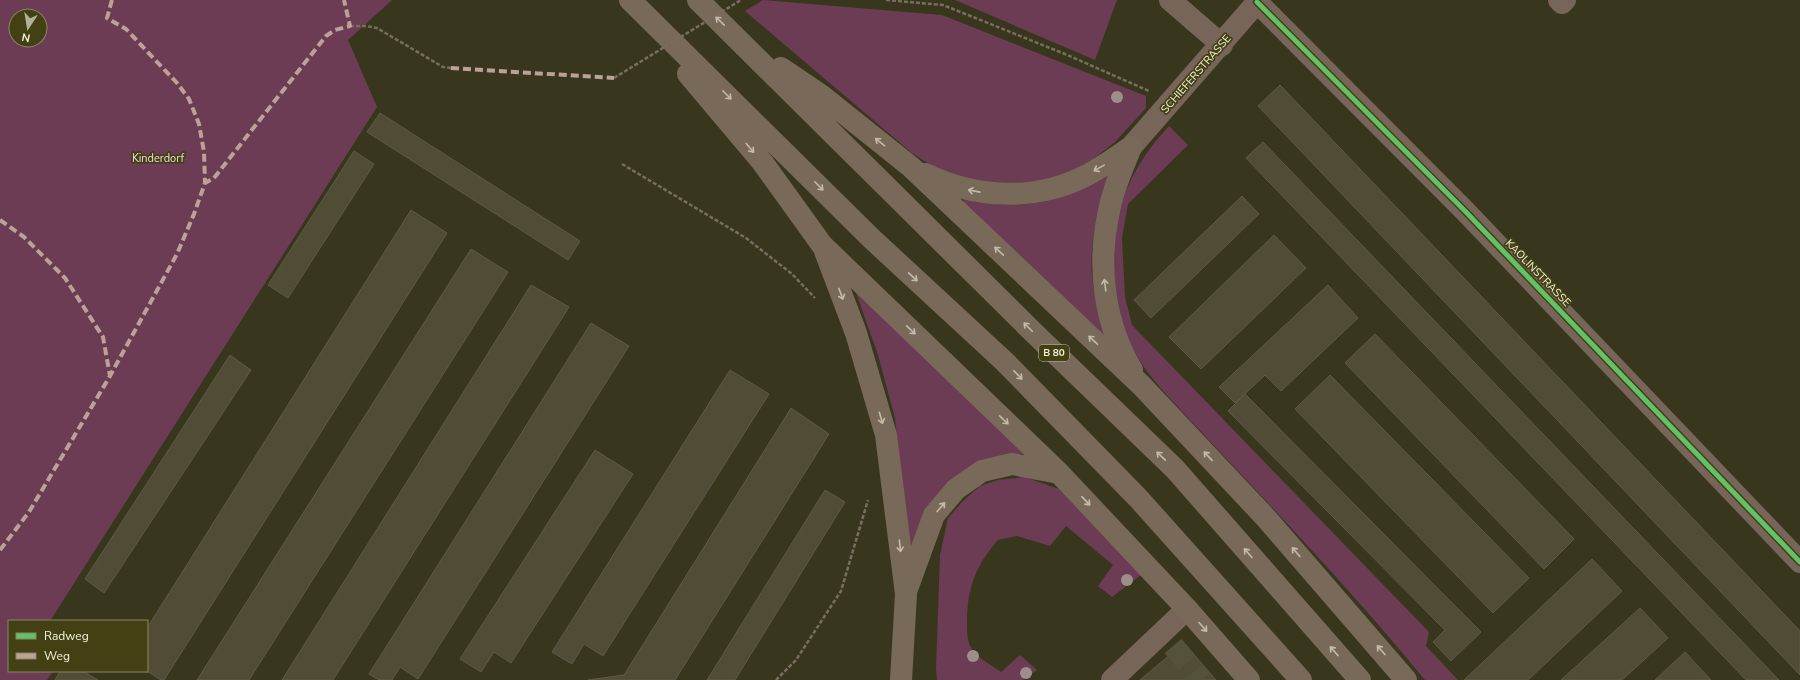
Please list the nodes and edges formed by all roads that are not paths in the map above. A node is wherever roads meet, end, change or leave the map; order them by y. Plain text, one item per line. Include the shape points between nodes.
1 (630, 0) edge
2 (698, 0) edge
3 (1170, 0) edge
4 (1559, 0) edge
5 (1565, 0) edge
6 (1258, 1) edge
7 (656, 26) junction
8 (736, 37) junction
9 (1222, 44) junction
10 (1131, 147) junction
11 (910, 167) junction
12 (822, 245) junction
13 (1142, 386) junction
14 (1059, 473) junction
15 (1800, 562) edge
16 (906, 594) junction
17 (1187, 608) junction
18 (1119, 678) edge
19 (901, 680) edge
20 (1249, 680) edge
21 (1301, 680) edge
22 (1360, 680) edge
23 (1406, 680) edge

1 - 7 highway
8 -> 2 highway, B 80
3 - 9 street
4 - 5 street via 1562,3
6 - 9 street, SCHIEFERSTRASSE
6 - 15 street, KAOLINSTRASSE via 1465,212
7 -> 12 highway via 688,75 763,163
7 -> 21 highway via 872,239 1005,362 1127,486
11 -> 8 highway via 821,95
22 -> 8 highway, B 80 via 1175,469
9 - 10 street, SCHIEFERSTRASSE
10 -> 11 highway via 1084,177 1061,186 1015,195 965,189 943,183
13 -> 10 highway via 1123,355 1107,301 1103,275 1108,216
13 -> 11 highway
12 -> 14 highway
12 -> 16 highway via 856,333 886,436
23 -> 13 highway via 1266,518
16 -> 14 highway via 934,515 956,489 982,471 1012,464
14 -> 17 highway
16 - 19 highway
17 - 18 street via 1167,640
17 -> 20 highway

